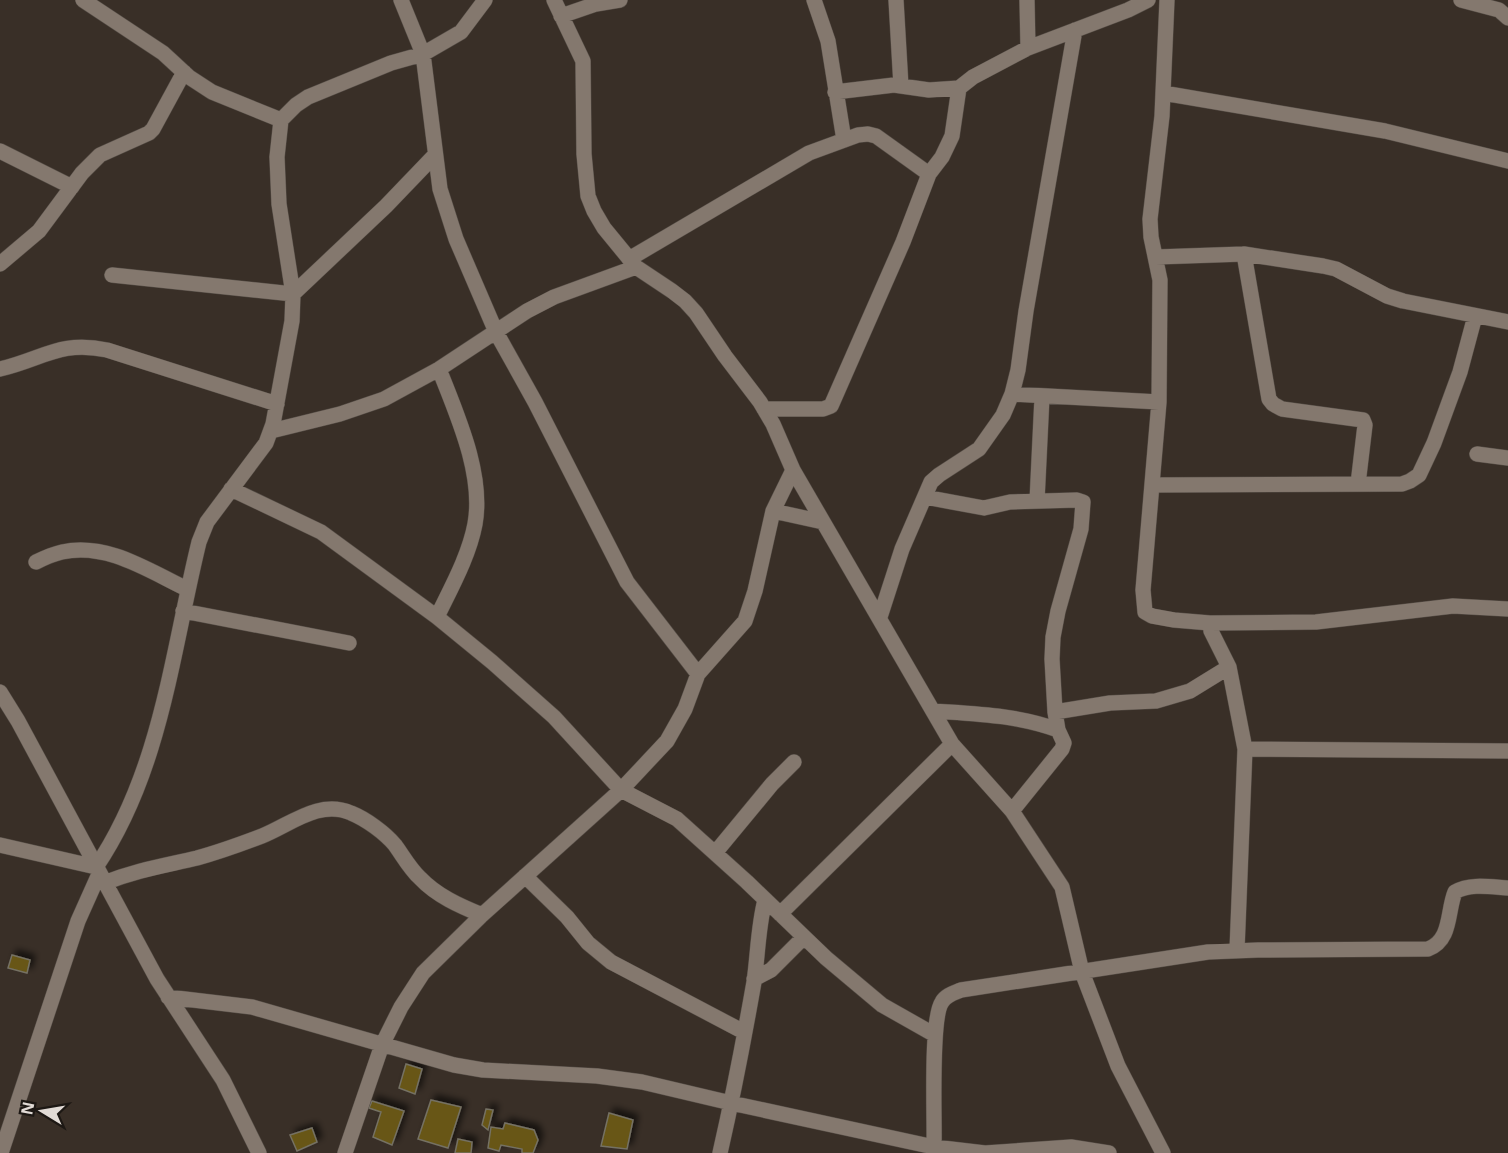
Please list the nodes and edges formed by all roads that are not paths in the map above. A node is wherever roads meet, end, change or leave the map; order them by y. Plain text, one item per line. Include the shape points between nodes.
1 (83, 0) edge
2 (401, 0) edge
3 (485, 0) edge
4 (554, 0) edge
5 (620, 0) edge
6 (814, 0) edge
7 (896, 0) edge
8 (1027, 0) edge
9 (1148, 0) edge
10 (1167, 0) edge
11 (1461, 0) edge
12 (561, 16) junction
13 (1508, 18) edge
14 (1075, 30) junction
15 (1028, 48) junction
16 (423, 54) junction
17 (184, 72) junction
18 (901, 86) junction
19 (959, 88) junction
20 (835, 92) junction
21 (1163, 93) junction
22 (281, 120) junction
23 (844, 140) junction
24 (0, 152) edge
25 (434, 156) junction
26 (1508, 161) edge
27 (929, 174) junction
28 (72, 187) junction
29 (1244, 254) junction
30 (1156, 257) junction
31 (632, 263) junction
32 (0, 264) edge
33 (112, 274) dead end
34 (293, 294) junction
35 (1475, 316) junction
36 (1508, 322) edge
37 (496, 332) junction
38 (0, 369) edge
39 (439, 369) junction
40 (1012, 394) junction
41 (1042, 397) junction
42 (1159, 402) junction
43 (277, 404) junction
44 (764, 409) junction
45 (270, 431) junction
46 (1477, 454) dead end
47 (1508, 458) edge
48 (793, 470) junction
49 (1359, 484) junction
50 (1153, 485) junction
51 (231, 489) junction
52 (925, 497) junction
53 (1037, 501) junction
54 (773, 511) junction
55 (823, 522) junction
56 (36, 561) dead end
57 (187, 589) junction
58 (1508, 609) edge
59 (183, 611) junction
60 (437, 617) junction
61 (880, 617) junction
62 (1210, 623) junction
63 (349, 643) dead end
64 (1229, 667) junction
65 (698, 674) junction
66 (0, 692) edge
67 (934, 711) junction
68 (1055, 712) junction
69 (1058, 730) junction
70 (952, 744) junction
71 (1245, 749) junction
72 (1508, 751) edge
73 (794, 762) dead end
74 (621, 790) junction
75 (1012, 811) junction
76 (0, 845) edge
77 (715, 853) junction
78 (100, 874) junction
79 (525, 876) junction
80 (1508, 888) edge
81 (765, 900) junction
82 (780, 914) junction
83 (482, 915) junction
84 (804, 937) junction
85 (1237, 950) junction
86 (1082, 972) junction
87 (754, 980) junction
88 (168, 997) junction
89 (744, 1032) junction
90 (935, 1035) junction
91 (382, 1045) junction
92 (731, 1103) junction
93 (934, 1148) junction
94 (1, 1153) edge
95 (259, 1153) edge
96 (345, 1153) edge
97 (720, 1153) edge
98 (1109, 1153) edge
99 (1163, 1153) edge

1 - 17 street via 163,53
2 - 16 street
3 - 16 street via 460,32
4 - 12 street
5 - 12 street
6 - 20 street via 828,41
7 - 18 street
8 - 15 street
9 - 14 street
10 - 21 street
11 - 13 street via 1498,10
12 - 31 street via 583,61 588,196 604,228
14 - 15 street
14 - 40 street
15 - 19 street
16 - 22 street via 308,97
16 - 25 street
17 - 22 street via 212,93
17 - 28 street via 153,129 100,155
18 - 19 street via 929,90
18 - 20 street
19 - 27 street via 952,136
20 - 23 street
21 - 26 street via 1385,131
21 - 30 street via 1150,219
22 - 34 street via 277,157 279,204
23 - 27 street via 876,136
23 - 31 street via 809,153
24 - 28 street
25 - 34 street
25 - 37 street via 456,239
27 - 44 street via 831,406
28 - 32 street via 39,231
29 - 30 street
29 - 35 street via 1336,269 1387,296
29 - 49 street via 1269,399 1282,409 1363,420
30 - 42 street via 1160,280
31 - 37 street via 554,297
31 - 44 street via 686,301
33 - 34 street
34 - 43 street
35 - 36 street
35 - 49 street via 1460,372 1419,474 1402,484
37 - 39 street
37 - 65 street via 627,582
38 - 43 street via 54,350 87,346
39 - 45 street via 384,399
39 - 60 street via 471,460 477,497 471,541
40 - 41 street
40 - 52 street via 1003,415 979,449 931,482
41 - 42 street
41 - 53 street
42 - 50 street
43 - 45 street
44 - 48 street
45 - 51 street
46 - 47 street
48 - 54 street
48 - 55 street
49 - 50 street
50 - 62 street via 1143,590 1145,612 1174,620
51 - 57 street via 207,522
51 - 60 street via 321,532
52 - 53 street via 984,508
52 - 61 street via 902,549
53 - 68 street via 1077,500 1084,507 1053,636
54 - 55 street
54 - 65 street via 745,621
55 - 61 street
56 - 57 street via 63,551 111,553
57 - 59 street
58 - 62 street via 1453,606 1317,621
59 - 63 street
59 - 78 street via 159,719 138,788
60 - 74 street via 554,717
61 - 67 street
62 - 64 street
64 - 68 street via 1190,691 1156,701
64 - 71 street
65 - 74 street via 667,741
66 - 78 street
67 - 69 street via 1013,717
67 - 70 street
68 - 69 street
69 - 75 street via 1064,742 1062,749
70 - 75 street
70 - 82 street
71 - 72 street
71 - 85 street
73 - 77 street
74 - 77 street via 677,819
74 - 79 street
75 - 86 street via 1062,887
76 - 78 street
77 - 81 street
78 - 83 street via 133,872 215,852 263,836 323,808 336,809 351,813 393,843 419,878 435,890
78 - 88 street
78 - 94 street via 78,921
79 - 83 street
79 - 89 street via 611,962
80 - 85 street via 1471,887 1455,892 1444,934 1428,949
81 - 82 street
81 - 87 street via 759,921
82 - 84 street
83 - 91 street via 423,973
84 - 87 street via 771,970
84 - 90 street via 882,1005
85 - 86 street
86 - 90 street via 961,990 942,1000
86 - 99 street via 1118,1066
87 - 89 street
88 - 91 street via 252,1007
88 - 95 street via 223,1080
89 - 92 street
90 - 93 street
91 - 92 street via 483,1070 631,1080
91 - 96 street
92 - 93 street
92 - 97 street
93 - 98 street via 985,1153 1071,1147

